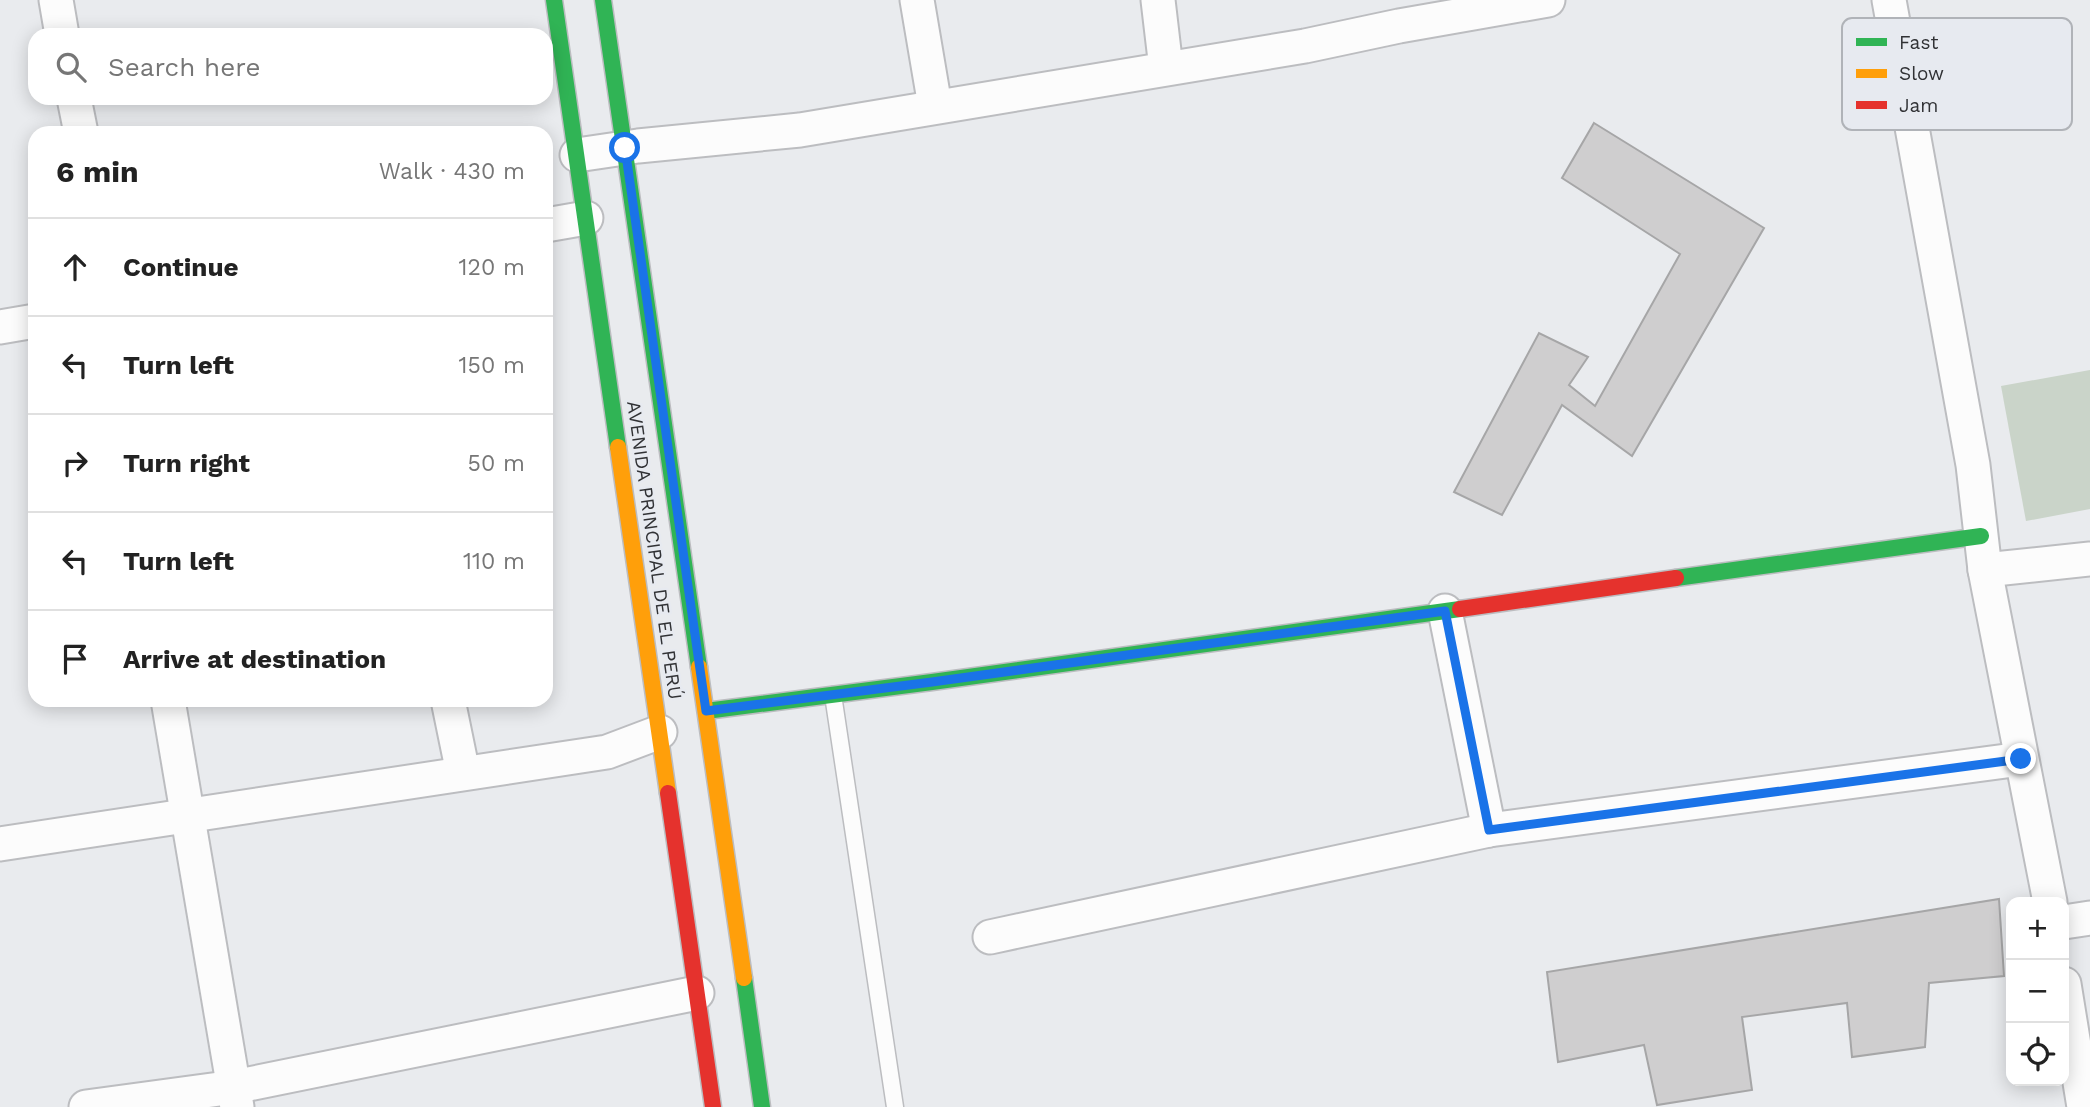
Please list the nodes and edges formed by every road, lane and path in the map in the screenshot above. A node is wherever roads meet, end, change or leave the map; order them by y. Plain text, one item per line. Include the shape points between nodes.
1 (55, 0) edge
2 (555, 0) edge
3 (603, 0) edge
4 (917, 0) edge
5 (1158, 0) edge
6 (1548, 0) edge
7 (1889, 0) edge
8 (1397, 13) edge
9 (1892, 18) edge
10 (61, 28) edge
11 (1166, 68) junction
12 (75, 105) edge
13 (935, 106) junction
14 (80, 126) edge
15 (1912, 130) edge
16 (625, 148) junction
17 (577, 155) junction
18 (586, 218) junction
19 (553, 224) edge
20 (28, 322) edge
21 (0, 327) edge
22 (1981, 536) junction
23 (2090, 559) edge
24 (1985, 570) junction
25 (1445, 611) junction
26 (833, 695) junction
27 (169, 707) edge
28 (449, 707) edge
29 (706, 711) junction
30 (660, 732) junction
31 (2021, 759) junction
32 (463, 774) junction
33 (187, 816) junction
34 (1489, 830) junction
35 (0, 844) edge
36 (2049, 897) edge
37 (2090, 918) edge
38 (2069, 921) edge
39 (990, 937) dead end
40 (697, 992) junction
41 (2069, 1016) edge
42 (236, 1097) edge
43 (86, 1107) edge
44 (713, 1107) edge
45 (762, 1107) edge
46 (895, 1107) edge
47 (2084, 1107) edge

1 - 10 street
2 - 17 street, AVENIDA PRINCIPAL DE EL PERÚ
3 - 16 street, AVENIDA PRINCIPAL DE EL PERÚ
4 - 13 street
5 - 11 street
6 - 8 street
7 - 9 street
8 - 11 street via 1306,46
11 - 13 street
12 - 14 street
13 - 16 street via 800,130
15 - 22 street via 1973,465
16 - 17 street
16 - 29 street, AVENIDA PRINCIPAL DE EL PERÚ
17 - 18 street, AVENIDA PRINCIPAL DE EL PERÚ
18 - 19 street
18 - 30 street, AVENIDA PRINCIPAL DE EL PERÚ
20 - 21 street
22 - 24 street
22 - 25 street
23 - 24 street
24 - 31 street
25 - 26 street
25 - 34 street
26 - 29 street
26 - 46 lane
27 - 33 street
28 - 32 street
29 - 45 street, AVENIDA PRINCIPAL DE EL PERÚ
30 - 32 street via 607,751
30 - 40 street, AVENIDA PRINCIPAL DE EL PERÚ
31 - 34 street
31 - 36 street
32 - 33 street
33 - 35 street
33 - 42 street
34 - 39 street
37 - 38 street
40 - 42 street
40 - 44 street, AVENIDA PRINCIPAL DE EL PERÚ
41 - 47 street
42 - 43 street

